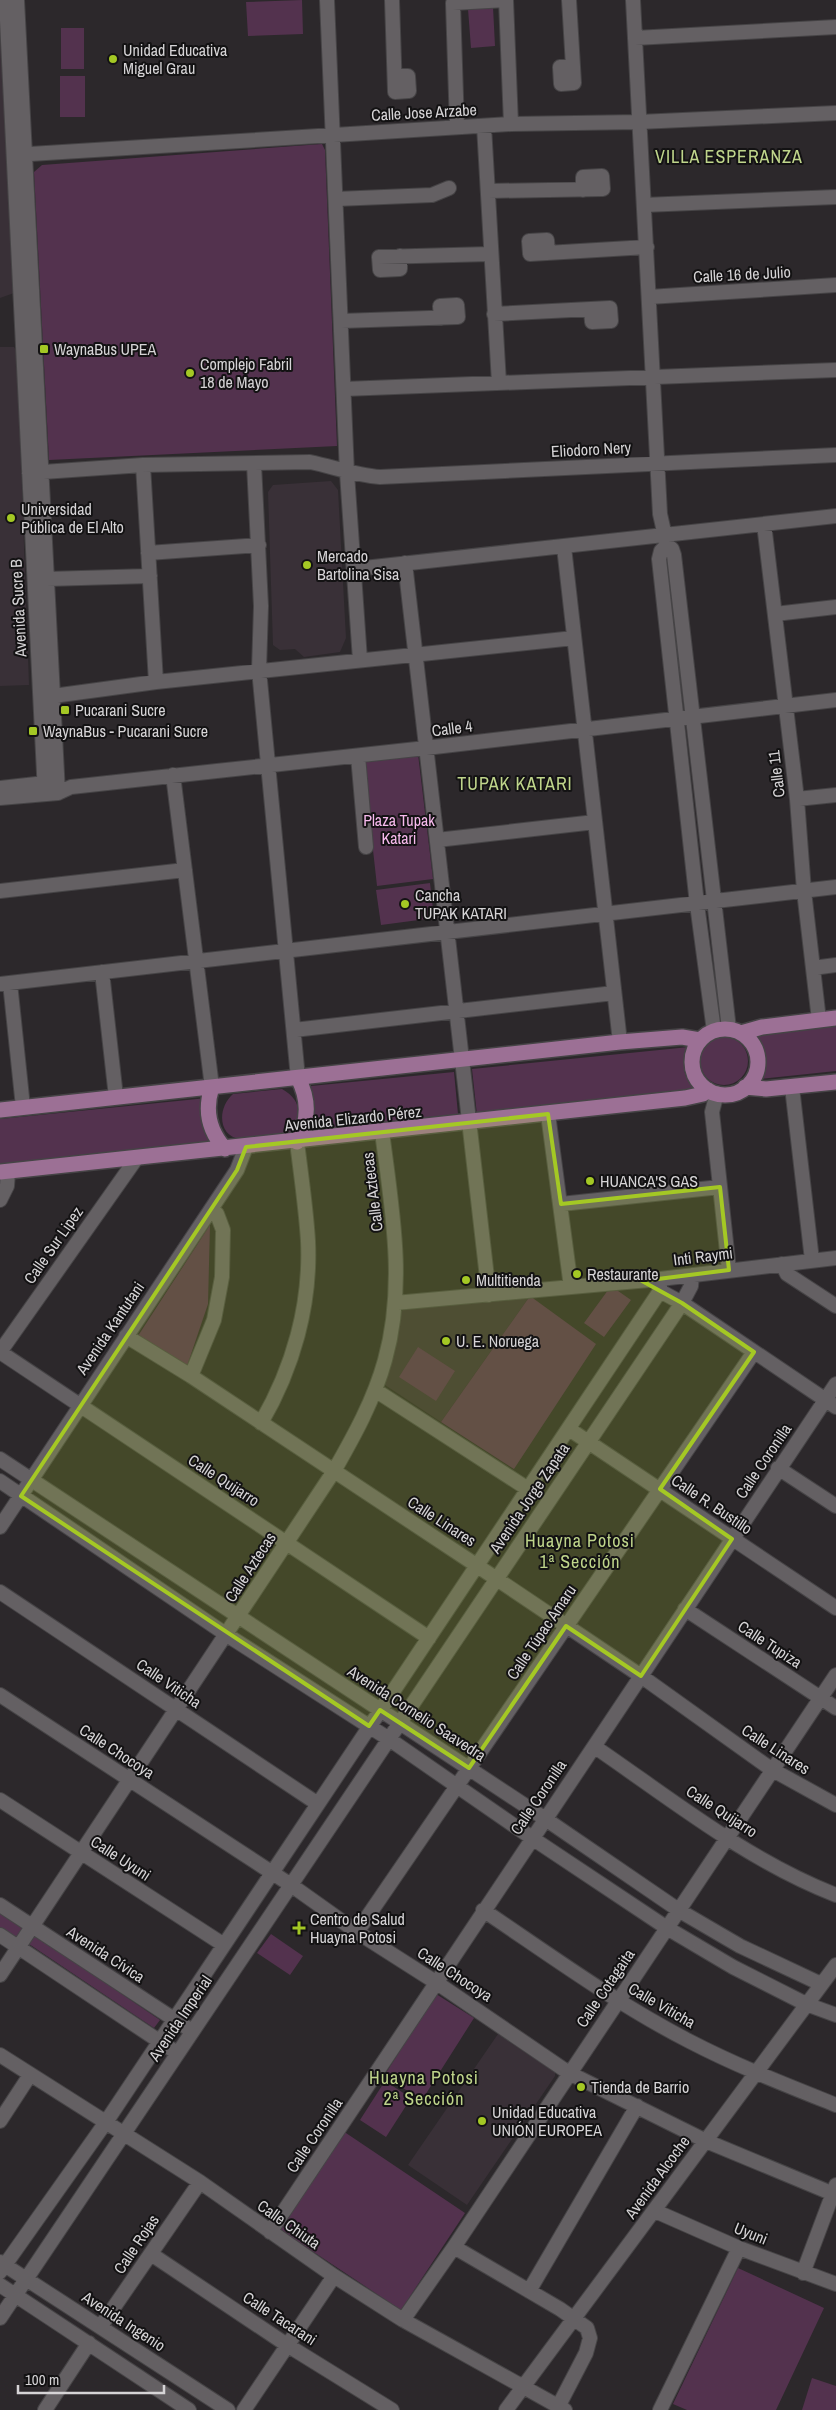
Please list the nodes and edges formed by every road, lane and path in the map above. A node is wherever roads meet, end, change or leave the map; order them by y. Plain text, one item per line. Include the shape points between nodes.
1 (6, 0) edge
2 (17, 0) edge
3 (327, 0) edge
4 (392, 0) edge
5 (569, 0) edge
6 (633, 0) edge
7 (836, 27) edge
8 (635, 38) junction
9 (573, 66) dead end
10 (395, 76) dead end
11 (836, 113) edge
12 (639, 122) junction
13 (511, 124) junction
14 (484, 126) junction
15 (457, 127) junction
16 (333, 134) junction
17 (19, 155) junction
18 (449, 188) dead end
19 (583, 190) dead end
20 (488, 191) junction
21 (836, 197) edge
22 (336, 198) junction
23 (644, 204) junction
24 (647, 246) junction
25 (548, 253) dead end
26 (490, 254) junction
27 (400, 256) dead end
28 (836, 286) edge
29 (649, 297) junction
30 (592, 310) dead end
31 (494, 314) junction
32 (441, 318) dead end
33 (341, 321) junction
34 (836, 370) edge
35 (653, 378) junction
36 (499, 383) junction
37 (344, 389) junction
38 (836, 455) edge
39 (254, 464) junction
40 (658, 464) junction
41 (143, 465) junction
42 (35, 473) junction
43 (347, 473) junction
44 (836, 516) edge
45 (764, 524) junction
46 (666, 540) junction
47 (259, 545) junction
48 (564, 547) junction
49 (148, 553) junction
50 (405, 563) junction
51 (355, 568) junction
52 (150, 576) junction
53 (47, 579) junction
54 (836, 607) edge
55 (775, 614) junction
56 (574, 638) junction
57 (416, 654) junction
58 (360, 660) junction
59 (259, 670) junction
60 (156, 682) junction
61 (53, 696) junction
62 (836, 700) edge
63 (786, 706) junction
64 (692, 718) junction
65 (676, 719) junction
66 (585, 730) junction
67 (426, 748) junction
68 (358, 756) junction
69 (268, 765) junction
70 (173, 775) junction
71 (0, 788) edge
72 (51, 788) junction
73 (836, 795) edge
74 (0, 798) edge
75 (796, 799) junction
76 (595, 822) junction
77 (437, 840) junction
78 (366, 847) dead end
79 (185, 870) junction
80 (836, 887) edge
81 (0, 891) edge
82 (804, 891) junction
83 (714, 902) junction
84 (697, 904) junction
85 (605, 914) junction
86 (448, 932) junction
87 (286, 951) junction
88 (196, 962) junction
89 (836, 965) edge
90 (813, 968) junction
91 (102, 972) junction
92 (5, 983) edge
93 (614, 993) junction
94 (457, 1012) junction
95 (836, 1018) edge
96 (819, 1020) junction
97 (294, 1030) junction
98 (728, 1031) junction
99 (700, 1040) junction
100 (620, 1042) junction
101 (462, 1060) junction
102 (298, 1078) junction
103 (836, 1082) edge
104 (212, 1087) junction
105 (745, 1087) junction
106 (792, 1087) junction
107 (712, 1091) junction
108 (116, 1097) junction
109 (23, 1107) junction
110 (0, 1110) edge
111 (548, 1114) junction
112 (470, 1123) junction
113 (382, 1132) junction
114 (297, 1142) junction
115 (246, 1147) junction
116 (225, 1149) junction
117 (136, 1158) junction
118 (4, 1172) edge
119 (720, 1187) junction
120 (0, 1200) edge
121 (561, 1204) junction
122 (210, 1209) junction
123 (836, 1258) edge
124 (812, 1260) junction
125 (782, 1264) junction
126 (730, 1270) junction
127 (692, 1275) junction
128 (660, 1285) junction
129 (571, 1287) junction
130 (489, 1295) junction
131 (395, 1303) junction
132 (682, 1303) junction
133 (836, 1306) edge
134 (126, 1336) junction
135 (0, 1352) edge
136 (754, 1352) junction
137 (191, 1376) junction
138 (836, 1384) edge
139 (375, 1390) junction
140 (831, 1403) edge
141 (79, 1406) junction
142 (261, 1423) junction
143 (569, 1429) junction
144 (588, 1441) junction
145 (0, 1459) edge
146 (778, 1468) junction
147 (334, 1472) junction
148 (32, 1480) junction
149 (0, 1482) edge
150 (528, 1489) junction
151 (660, 1489) junction
152 (21, 1496) junction
153 (836, 1506) edge
154 (0, 1527) edge
155 (732, 1539) junction
156 (288, 1542) junction
157 (476, 1565) junction
158 (496, 1579) junction
159 (0, 1592) edge
160 (836, 1608) edge
161 (685, 1609) junction
162 (239, 1617) junction
163 (566, 1626) junction
164 (227, 1635) junction
165 (429, 1638) junction
166 (836, 1675) edge
167 (641, 1676) junction
168 (0, 1695) edge
169 (820, 1698) junction
170 (836, 1708) edge
171 (177, 1709) junction
172 (380, 1710) junction
173 (399, 1722) junction
174 (369, 1726) junction
175 (389, 1739) junction
176 (595, 1746) junction
177 (469, 1768) junction
178 (771, 1769) junction
179 (130, 1781) junction
180 (457, 1786) junction
181 (0, 1800) edge
182 (318, 1804) junction
183 (836, 1805) edge
184 (544, 1818) junction
185 (727, 1837) junction
186 (532, 1838) junction
187 (81, 1853) junction
188 (272, 1872) junction
189 (291, 1885) junction
190 (836, 1894) edge
191 (0, 1905) edge
192 (483, 1910) junction
193 (680, 1911) junction
194 (31, 1926) junction
195 (667, 1928) junction
196 (357, 1932) junction
197 (0, 1934) edge
198 (224, 1945) junction
199 (19, 1947) junction
200 (836, 1965) edge
201 (0, 1975) edge
202 (437, 1983) junction
203 (821, 1984) junction
204 (618, 2000) junction
205 (806, 2004) junction
206 (836, 2015) edge
207 (174, 2020) junction
208 (192, 2031) junction
209 (160, 2041) junction
210 (177, 2053) junction
211 (0, 2055) edge
212 (569, 2073) junction
213 (755, 2073) junction
214 (30, 2075) junction
215 (836, 2104) edge
216 (637, 2106) junction
217 (0, 2121) edge
218 (106, 2122) junction
219 (125, 2134) junction
220 (706, 2140) junction
221 (200, 2182) junction
222 (835, 2191) edge
223 (655, 2211) junction
224 (270, 2232) junction
225 (454, 2247) junction
226 (740, 2248) junction
227 (151, 2254) junction
228 (2, 2266) edge
229 (803, 2273) junction
230 (334, 2276) junction
231 (25, 2278) junction
232 (836, 2284) edge
233 (0, 2285) edge
234 (528, 2291) junction
235 (16, 2295) junction
236 (0, 2318) edge
237 (574, 2318) junction
238 (403, 2320) junction
239 (101, 2326) junction
240 (89, 2344) junction
241 (287, 2345) junction
242 (523, 2388) junction
243 (562, 2408) edge
244 (46, 2410) edge
245 (189, 2410) edge
246 (228, 2410) edge
247 (244, 2410) edge
248 (392, 2410) edge
249 (506, 2410) edge
250 (660, 2410) edge

1 - 17 street, Avenida Sucre B
2 - 17 street, Avenida Sucre B
3 - 16 street
4 - 10 street
5 - 9 street
6 - 8 street
7 - 8 street
8 - 12 street
11 - 12 street, Calle Jose Arzabe
12 - 13 street, Calle Jose Arzabe
12 - 23 street
13 - 14 street, Calle Jose Arzabe
13 - 15 street via 506,0 453,2
14 - 15 street, Calle Jose Arzabe
14 - 20 street
15 - 16 street, Calle Jose Arzabe
16 - 17 street, Calle Jose Arzabe
16 - 22 street
17 - 42 street, Avenida Sucre B
18 - 22 street via 432,195
19 - 20 street
20 - 26 street
21 - 23 street
22 - 33 street
23 - 24 street
24 - 25 street
24 - 29 street
26 - 27 street
26 - 31 street
28 - 29 street, Calle 16 de Julio
29 - 35 street
30 - 31 street
31 - 36 street
32 - 33 street
33 - 37 street
34 - 35 street
35 - 36 street
35 - 40 street
36 - 37 street
37 - 43 street
38 - 40 street, Eliodoro Nery
39 - 41 street, Eliodoro Nery
39 - 43 street, Eliodoro Nery via 310,462
39 - 47 street
40 - 43 street, Eliodoro Nery via 380,477
40 - 46 street via 660,514
41 - 42 street, Eliodoro Nery
41 - 49 street
42 - 53 street, Avenida Sucre B
42 - 72 street, Avenida Sucre B
43 - 51 street
44 - 45 street
45 - 46 street
45 - 55 street, Calle 11
46 - 48 street
46 - 64 street via 674,556
46 - 65 street via 659,559
47 - 49 street
47 - 59 street
48 - 50 street
48 - 56 street
49 - 52 street
50 - 51 street
50 - 57 street
51 - 58 street
52 - 53 street
52 - 60 street
53 - 61 street, Avenida Sucre B
54 - 55 street
55 - 63 street, Calle 11
56 - 57 street
56 - 66 street
57 - 58 street
57 - 67 street
58 - 59 street
59 - 60 street
59 - 69 street
60 - 61 street
61 - 72 street, Avenida Sucre B
62 - 63 street, Calle 4
63 - 64 street, Calle 4
63 - 75 street, Calle 11
64 - 65 street, Calle 4
64 - 83 street
65 - 66 street, Calle 4
65 - 84 street
66 - 67 street, Calle 4
66 - 76 street
67 - 68 street, Calle 4
67 - 77 street
68 - 69 street, Calle 4
68 - 78 street
69 - 70 street, Calle 4
69 - 87 street
70 - 72 street, Calle 4
70 - 79 street
71 - 72 street
72 - 74 street
73 - 75 street
75 - 82 street, Calle 11
76 - 77 street
76 - 85 street
77 - 86 street
79 - 81 street
79 - 88 street
80 - 82 street
82 - 83 street
82 - 90 street, Calle 11
83 - 84 street
83 - 98 street
84 - 85 street
84 - 98 street
85 - 86 street
85 - 93 street
86 - 87 street
86 - 94 street
87 - 88 street
87 - 97 street
88 - 91 street
88 - 104 street
89 - 90 street
90 - 96 street, Calle 11
91 - 92 street
91 - 108 street
92 - 109 street
93 - 94 street
93 - 100 street
94 - 97 street
94 - 101 street
95 - 96 main road
96 - 98 main road
97 - 102 street
98 - 99 main road
98 - 105 main road via 754,1047 756,1072
99 - 100 main road via 682,1037
99 - 107 main road via 694,1051 693,1070 698,1081
100 - 101 main road
101 - 102 main road
101 - 112 street
102 - 104 main road
102 - 114 main road via 306,1097 307,1110
103 - 106 main road
104 - 108 main road
104 - 116 main road via 208,1116 215,1137
105 - 106 main road
105 - 107 main road via 734,1093
106 - 124 street
107 - 111 main road, Avenida Elizardo Pérez via 685,1098
107 - 119 street
108 - 109 main road
109 - 110 main road
111 - 112 main road, Avenida Elizardo Pérez
111 - 121 street
112 - 113 main road, Avenida Elizardo Pérez
112 - 130 street
113 - 114 main road, Avenida Elizardo Pérez
113 - 131 street, Calle Aztecas via 394,1223
114 - 115 main road, Avenida Elizardo Pérez
114 - 142 street via 308,1241 306,1288 297,1339 288,1366
115 - 116 main road, Avenida Elizardo Pérez
115 - 122 street, Avenida Kantutani via 236,1170
116 - 117 main road, Avenida Elizardo Pérez
117 - 118 main road, Avenida Elizardo Pérez
117 - 135 street, Calle Sur Lipez
118 - 120 street via 7,1186
119 - 121 street
119 - 126 street
121 - 129 street
122 - 134 street, Avenida Kantutani
122 - 137 street via 217,1214 223,1230 220,1299 209,1336
123 - 124 street, Inti Raymi
124 - 125 street, Inti Raymi
125 - 126 street, Inti Raymi
125 - 133 street via 787,1274
126 - 127 street, Inti Raymi
127 - 128 street, Inti Raymi
127 - 132 street, Avenida Jorge Zapata via 691,1286
128 - 129 street, Inti Raymi
128 - 132 street
128 - 143 street, Avenida Jorge Zapata
129 - 130 street, Inti Raymi
130 - 131 street, Inti Raymi
131 - 139 street, Calle Aztecas via 389,1343
132 - 136 street
132 - 144 street, Avenida Jorge Zapata
134 - 137 street, Calle Linares
134 - 141 street, Avenida Kantutani
135 - 141 street, Calle Quijarro
136 - 140 street
136 - 151 street, Calle Túpac Amaru
137 - 142 street, Calle Linares
138 - 140 street, Calle Coronilla
139 - 147 street, Calle Aztecas
139 - 150 street
140 - 146 street, Calle Coronilla
141 - 148 street, Avenida Kantutani
141 - 156 street, Calle Quijarro
142 - 147 street, Calle Linares
143 - 144 street, Calle R. Bustillo
143 - 150 street, Avenida Jorge Zapata
144 - 151 street, Calle R. Bustillo
144 - 158 street, Avenida Jorge Zapata
145 - 148 street, Avenida Cornelio Saavedra
146 - 153 street
146 - 155 street, Calle Coronilla
147 - 156 street, Calle Aztecas
147 - 157 street, Calle Linares
148 - 152 street, Avenida Kantutani
148 - 162 street, Avenida Cornelio Saavedra
149 - 152 street
150 - 157 street, Avenida Jorge Zapata
151 - 155 street, Calle R. Bustillo
151 - 163 street, Calle Túpac Amaru
152 - 154 street, Avenida Kantutani
152 - 164 street
155 - 160 street, Calle R. Bustillo
155 - 161 street, Calle Coronilla
156 - 162 street, Calle Aztecas
156 - 165 street, Calle Quijarro
157 - 158 street, Calle Linares
157 - 165 street, Avenida Jorge Zapata
158 - 163 street, Calle Linares
158 - 173 street, Avenida Jorge Zapata
159 - 171 street, Calle Viticha
161 - 167 street, Calle Coronilla
161 - 169 street, Calle Tupiza
162 - 164 street, Calle Aztecas
162 - 172 street, Avenida Cornelio Saavedra
163 - 167 street, Calle Linares
163 - 177 street, Calle Túpac Amaru
164 - 171 street, Calle Aztecas
164 - 174 street
165 - 172 street, Avenida Jorge Zapata
166 - 169 street, Calle Cotagaita
167 - 176 street, Calle Coronilla
167 - 178 street, Calle Linares
168 - 179 street, Calle Chocoya
169 - 170 street, Calle Tupiza
169 - 178 street, Calle Cotagaita
171 - 179 street, Calle Aztecas
171 - 182 street, Calle Viticha
172 - 173 street, Avenida Cornelio Saavedra
172 - 174 street, Avenida Jorge Zapata
173 - 175 street, Avenida Jorge Zapata
173 - 177 street, Avenida Cornelio Saavedra
174 - 175 street
174 - 182 street, Avenida Imperial
175 - 180 street
175 - 189 street, Avenida Imperial
176 - 184 street, Calle Coronilla
176 - 185 street, Calle Quijarro
177 - 180 street, Calle Túpac Amaru
177 - 184 street, Avenida Cornelio Saavedra
178 - 183 street, Calle Linares
178 - 185 street, Calle Cotagaita
179 - 187 street, Calle Aztecas
179 - 188 street, Calle Chocoya
180 - 186 street
180 - 196 street, Calle Túpac Amaru
181 - 187 street, Calle Uyuni
182 - 188 street, Avenida Imperial
184 - 186 street, Calle Coronilla
184 - 193 street, Avenida Cornelio Saavedra
185 - 190 street, Calle Quijarro via 792,1874
185 - 193 street, Calle Cotagaita
186 - 192 street, Calle Coronilla
186 - 195 street
187 - 194 street, Calle Aztecas
187 - 198 street, Calle Uyuni
188 - 189 street, Calle Chocoya
188 - 198 street, Avenida Imperial
189 - 196 street, Calle Chocoya
189 - 208 street, Avenida Imperial
191 - 194 street, Avenida Cívica
192 - 202 street, Calle Coronilla
192 - 204 street, Calle Viticha
193 - 195 street, Calle Cotagaita
193 - 203 street, Avenida Cornelio Saavedra via 740,1946
194 - 199 street, Calle Aztecas
194 - 207 street, Avenida Cívica
195 - 204 street, Calle Cotagaita
195 - 205 street via 733,1967
196 - 202 street, Calle Chocoya
197 - 199 street
198 - 207 street, Avenida Imperial
199 - 201 street, Calle Aztecas
199 - 209 street
200 - 203 street, Avenida Alcoche
202 - 212 street, Calle Chocoya
202 - 224 street, Calle Coronilla
203 - 205 street, Avenida Alcoche
204 - 212 street, Calle Cotagaita
204 - 213 street, Calle Viticha via 687,2040
205 - 206 street
205 - 213 street, Avenida Alcoche
207 - 208 street, Avenida Cívica
207 - 209 street, Avenida Imperial
208 - 210 street, Avenida Imperial
209 - 210 street
209 - 218 street, Avenida Imperial
210 - 219 street, Avenida Imperial
211 - 214 street, Calle Chiuta
212 - 216 street, Calle Chocoya
212 - 225 street, Calle Cotagaita
213 - 215 street, Calle Viticha
213 - 220 street, Avenida Alcoche
214 - 217 street
214 - 218 street, Calle Chiuta
216 - 220 street, Calle Chocoya
216 - 234 street
218 - 219 street, Calle Chiuta
218 - 228 street, Avenida Imperial
219 - 221 street, Calle Chiuta
219 - 231 street, Avenida Imperial
220 - 222 street, Calle Chocoya
220 - 223 street, Avenida Alcoche
221 - 224 street, Calle Chiuta
221 - 227 street, Calle Rojas
222 - 229 street
223 - 226 street, Uyuni
223 - 237 street, Avenida Alcoche
224 - 230 street, Calle Chiuta
225 - 234 street
225 - 238 street, Calle Cotagaita
226 - 229 street, Uyuni
226 - 250 street
227 - 239 street, Calle Rojas
227 - 241 street, Calle Tacarani
228 - 231 street, Avenida Ingenio
229 - 232 street, Uyuni
230 - 238 street, Calle Chiuta
230 - 241 street
231 - 235 street, Avenida Imperial
231 - 239 street, Avenida Ingenio
233 - 235 street
234 - 237 street
235 - 236 street, Avenida Imperial
235 - 240 street
237 - 242 street, Avenida Alcoche
237 - 243 street via 587,2328 590,2338
238 - 242 street, Calle Chiuta
239 - 246 street, Avenida Ingenio
240 - 244 street
240 - 245 street
241 - 247 street
241 - 248 street, Calle Tacarani
242 - 243 street, Calle Chiuta
242 - 249 street, Avenida Alcoche

